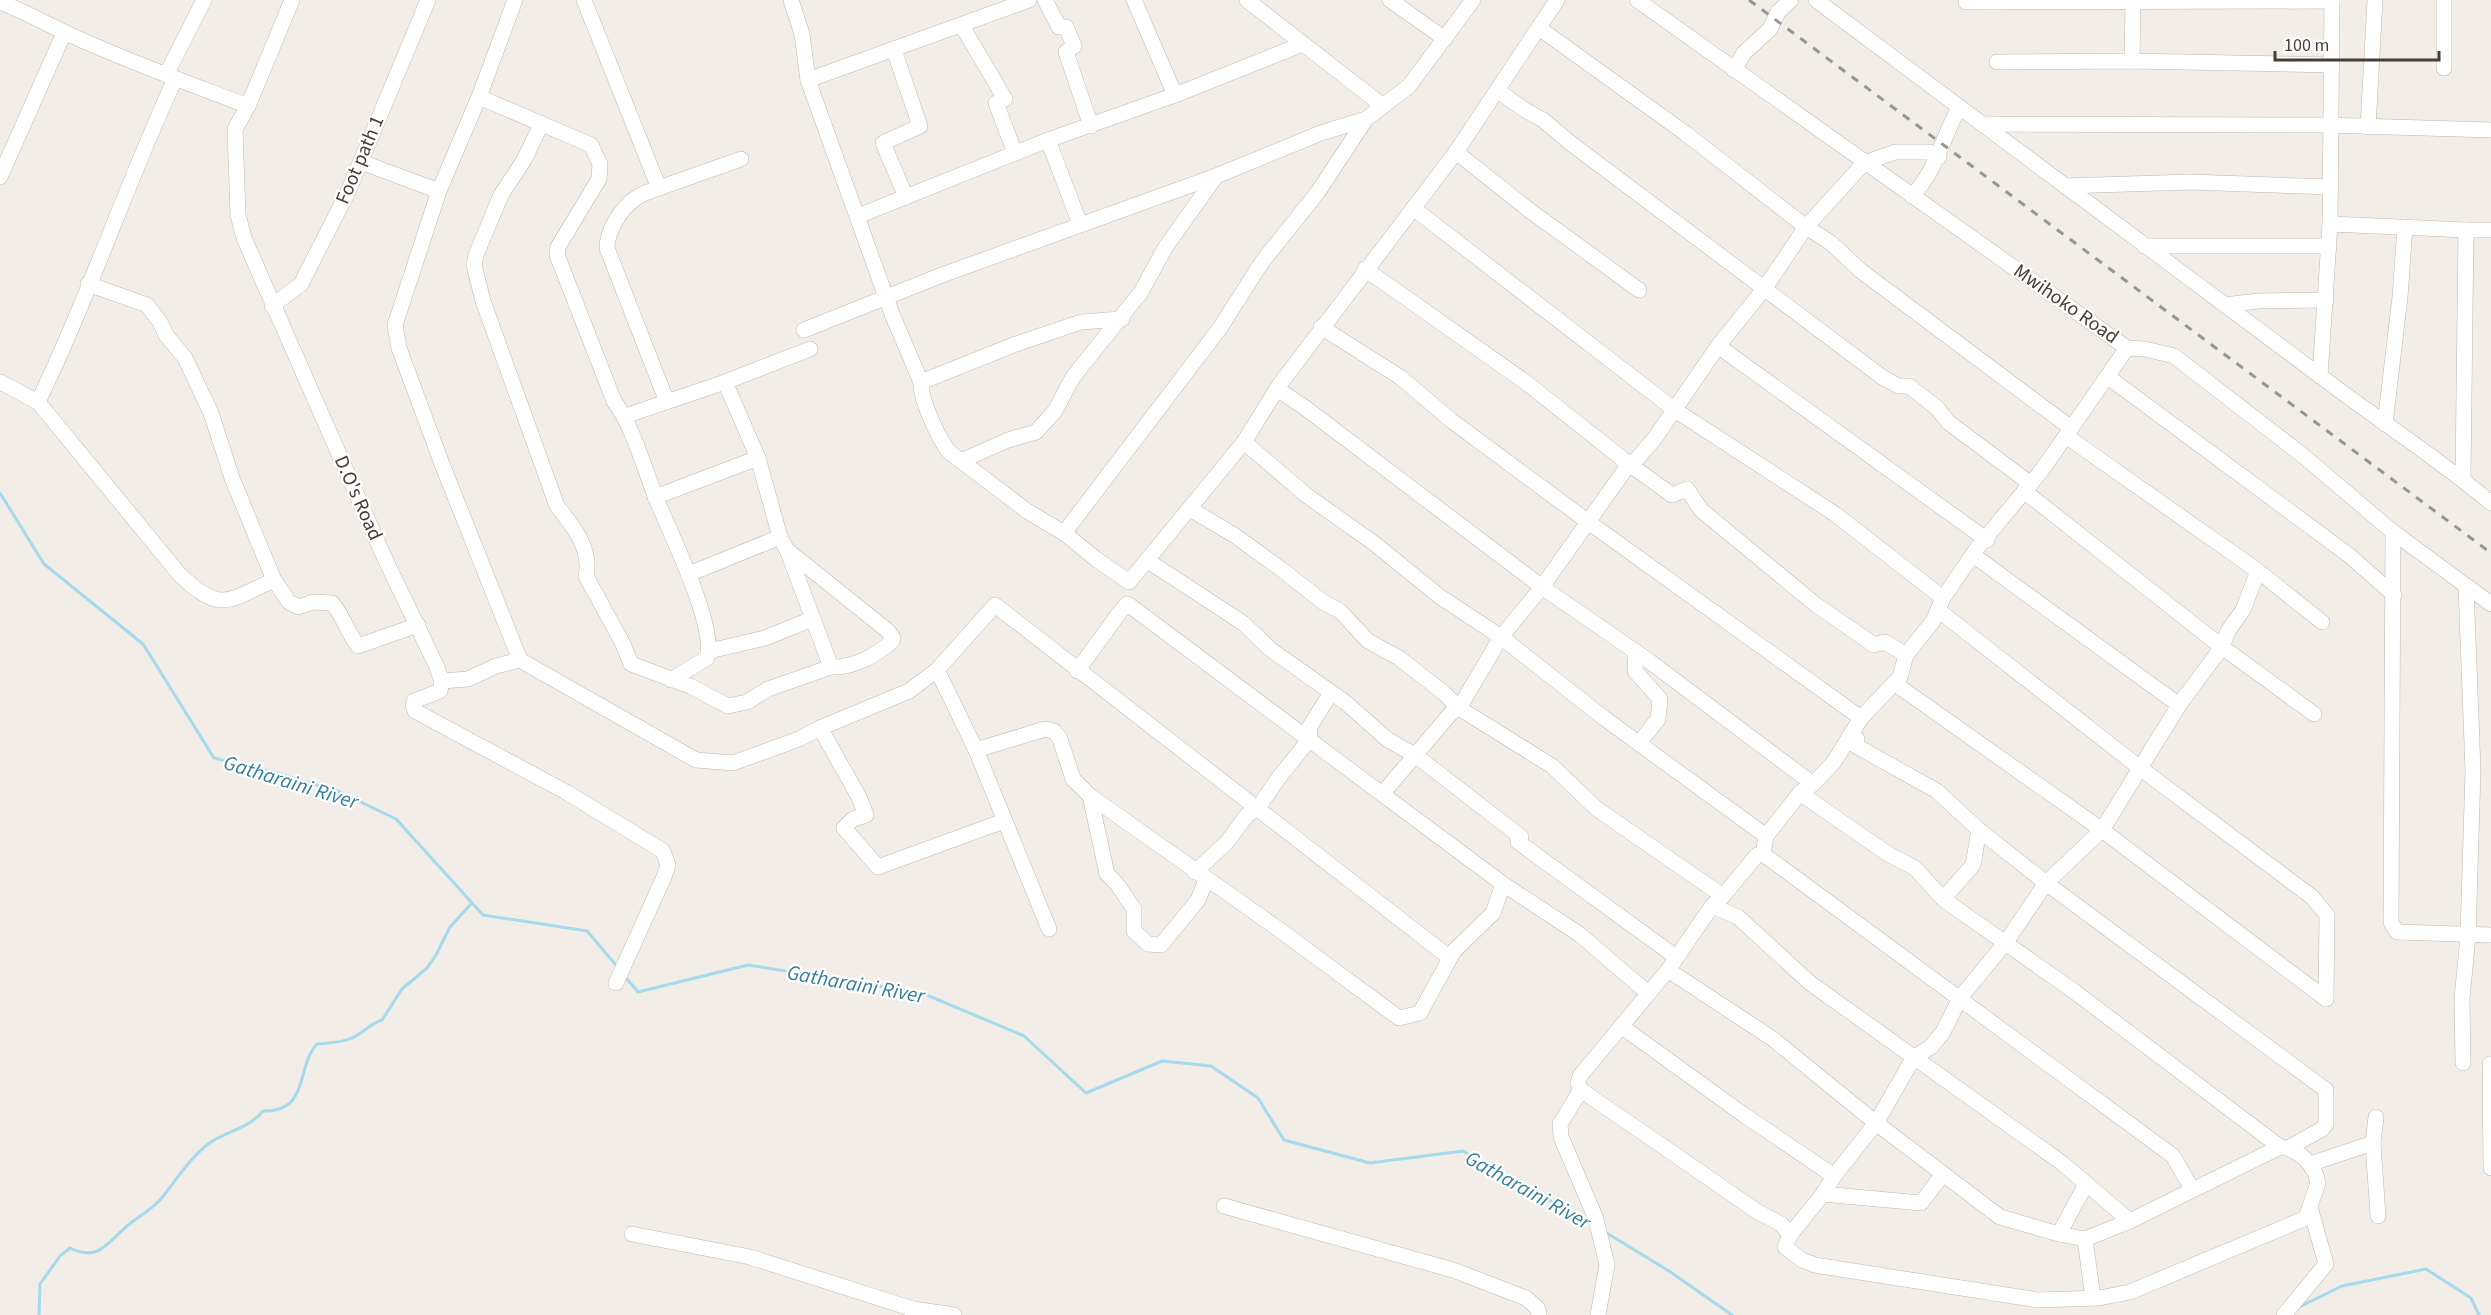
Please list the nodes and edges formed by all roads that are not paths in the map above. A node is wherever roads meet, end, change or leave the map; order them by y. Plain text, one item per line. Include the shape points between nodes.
1 (204, 0) edge
2 (292, 0) edge
3 (428, 0) edge
4 (515, 0) edge
5 (584, 0) edge
6 (791, 0) edge
7 (1029, 0) edge
8 (1045, 0) edge
9 (1134, 0) edge
10 (1247, 0) edge
11 (1390, 0) edge
12 (1473, 0) edge
13 (1557, 0) edge
14 (1637, 0) edge
15 (1791, 0) edge
16 (1816, 0) edge
17 (2133, 0) edge
18 (2374, 0) edge
19 (2444, 0) edge
20 (2332, 1) edge
21 (0, 2) edge
22 (1966, 2) dead end
23 (962, 26) junction
24 (1539, 27) junction
25 (64, 33) junction
26 (1445, 39) junction
27 (1303, 44) junction
28 (894, 50) junction
29 (2132, 61) junction
30 (1998, 62) dead end
31 (2332, 65) junction
32 (2444, 68) dead end
33 (1734, 70) junction
34 (171, 77) junction
35 (808, 81) junction
36 (1498, 91) junction
37 (1174, 95) junction
38 (479, 97) junction
39 (248, 106) junction
40 (1383, 106) junction
41 (1959, 108) junction
42 (1366, 119) junction
43 (1983, 124) junction
44 (541, 125) junction
45 (2332, 125) junction
46 (1091, 126) junction
47 (2368, 127) junction
48 (2491, 130) edge
49 (1048, 140) junction
50 (1456, 152) junction
51 (1015, 153) junction
52 (1938, 157) junction
53 (741, 159) dead end
54 (360, 162) junction
55 (1864, 163) junction
56 (1216, 176) junction
57 (0, 177) edge
58 (2065, 186) junction
59 (2331, 187) junction
60 (659, 188) junction
61 (439, 191) junction
62 (906, 196) junction
63 (1912, 196) junction
64 (1413, 208) junction
65 (858, 216) junction
66 (1080, 224) junction
67 (2330, 224) junction
68 (1806, 227) junction
69 (2405, 227) junction
70 (2466, 230) junction
71 (2491, 230) edge
72 (2144, 246) junction
73 (2329, 246) junction
74 (1365, 269) junction
75 (88, 284) junction
76 (1764, 289) junction
77 (1639, 290) dead end
78 (887, 297) junction
79 (2326, 300) junction
80 (2225, 305) junction
81 (272, 306) junction
82 (1122, 319) junction
83 (1321, 327) junction
84 (804, 330) dead end
85 (1718, 346) junction
86 (2127, 348) junction
87 (810, 349) dead end
88 (2320, 376) junction
89 (2108, 377) junction
90 (0, 382) edge
91 (725, 382) junction
92 (921, 382) junction
93 (1277, 389) junction
94 (38, 402) junction
95 (667, 402) junction
96 (1675, 410) junction
97 (625, 416) junction
98 (2385, 424) junction
99 (2069, 432) junction
100 (1244, 442) junction
101 (758, 458) junction
102 (961, 461) junction
103 (1629, 464) junction
104 (2463, 478) junction
105 (2028, 487) junction
106 (655, 497) junction
107 (2491, 502) edge
108 (1190, 509) junction
109 (1587, 521) junction
110 (2393, 532) junction
111 (1064, 533) junction
112 (1987, 540) junction
113 (784, 543) junction
114 (1973, 555) junction
115 (1148, 561) junction
116 (2258, 571) junction
117 (689, 574) junction
118 (274, 580) junction
119 (1542, 586) junction
120 (2466, 586) junction
121 (2394, 595) junction
122 (1941, 604) junction
123 (2491, 604) edge
124 (812, 619) junction
125 (2322, 622) dead end
126 (418, 625) junction
127 (1501, 637) junction
128 (2222, 646) junction
129 (709, 651) junction
130 (1636, 652) junction
131 (1906, 656) junction
132 (520, 660) junction
133 (831, 667) junction
134 (938, 670) junction
135 (1077, 671) junction
136 (671, 680) junction
137 (442, 681) junction
138 (1894, 683) junction
139 (1331, 693) junction
140 (2179, 705) junction
141 (1459, 708) junction
142 (2314, 714) dead end
143 (1861, 718) junction
144 (820, 728) junction
145 (1850, 735) junction
146 (1310, 740) junction
147 (1639, 743) junction
148 (976, 750) junction
149 (1415, 755) junction
150 (2140, 768) junction
151 (1813, 784) junction
152 (1800, 793) junction
153 (1382, 794) junction
154 (1090, 796) junction
155 (1258, 808) junction
156 (1004, 821) junction
157 (1979, 830) junction
158 (2102, 830) junction
159 (1766, 836) junction
160 (1763, 854) junction
161 (1200, 876) junction
162 (2046, 883) junction
163 (1503, 885) junction
164 (1944, 899) junction
165 (1718, 901) junction
166 (1049, 928) dead end
167 (2491, 935) edge
168 (2468, 936) junction
169 (2006, 942) junction
170 (1450, 958) junction
171 (1672, 963) junction
172 (616, 983) dead end
173 (1647, 993) junction
174 (1960, 998) junction
175 (1621, 1026) junction
176 (1914, 1057) junction
177 (2463, 1063) dead end
178 (2490, 1064) edge
179 (1581, 1090) junction
180 (2376, 1117) dead end
181 (1876, 1123) junction
182 (2373, 1143) junction
183 (2285, 1147) junction
184 (2310, 1164) junction
185 (2491, 1168) edge
186 (1943, 1174) junction
187 (1834, 1176) junction
188 (2086, 1184) junction
189 (2192, 1189) junction
190 (1823, 1194) junction
191 (1224, 1206) dead end
192 (2310, 1207) junction
193 (2378, 1216) dead end
194 (2130, 1221) junction
195 (632, 1234) dead end
196 (2059, 1234) junction
197 (1790, 1235) junction
198 (2085, 1239) junction
199 (2093, 1298) junction
200 (912, 1312) edge
201 (954, 1315) edge
202 (1539, 1315) edge
203 (1598, 1315) edge
204 (2284, 1315) edge

1 - 34 street
2 - 39 street, D.O's Road
3 - 54 street, Foot path 1
4 - 38 street
5 - 60 street
6 - 35 street via 802,34
7 - 23 street
8 - 46 street via 1059,27 1066,27 1074,46 1066,52
9 - 37 street
10 - 27 street
11 - 26 street
12 - 26 street
13 - 24 street
14 - 33 street, Mwihoko Road
15 - 33 street
16 - 41 street
17 - 20 street
17 - 22 street
17 - 29 street
18 - 47 street
19 - 32 street
20 - 31 street
21 - 25 street
23 - 28 street
23 - 51 street via 1005,99 996,103
24 - 36 street
24 - 68 street
25 - 34 street
25 - 57 street
26 - 40 street via 1409,86
27 - 37 street
27 - 40 street
28 - 35 street
28 - 62 street via 920,126 882,143
29 - 30 street
29 - 31 street
31 - 45 street
33 - 55 street, Mwihoko Road
34 - 39 street
34 - 75 street
35 - 65 street
36 - 50 street
36 - 76 street via 1543,120
37 - 46 street
38 - 44 street
38 - 61 street
39 - 81 street, D.O's Road via 235,129 238,215
40 - 42 street
41 - 43 street
41 - 52 street
42 - 56 street
42 - 111 street via 1318,192 1262,262 1220,328
43 - 45 street
43 - 58 street
44 - 97 street via 591,145 600,164 599,179 557,255 614,401
44 - 136 street via 501,195 474,265 483,301 557,506 577,531 586,554 586,576 631,664
45 - 47 street
45 - 59 street
46 - 49 street
47 - 48 street
49 - 51 street
49 - 66 street
50 - 64 street
50 - 77 street
51 - 62 street
52 - 55 street via 1929,152 1895,152
52 - 63 street
53 - 60 street
54 - 61 street
54 - 81 street, Foot path 1 via 301,284
55 - 63 street, Mwihoko Road
55 - 68 street
56 - 66 street
56 - 82 street
58 - 59 street via 2190,182
58 - 72 street
59 - 67 street
60 - 95 street via 635,198 623,211 607,236 607,248
61 - 132 street via 396,317 396,340
62 - 65 street
63 - 86 street, Mwihoko Road
64 - 74 street
64 - 96 street
65 - 78 street
66 - 78 street
67 - 69 street
67 - 73 street
68 - 76 street
68 - 99 street
69 - 70 street
69 - 98 street
70 - 71 street
70 - 104 street
72 - 73 street
72 - 80 street
73 - 79 street
74 - 83 street
74 - 103 street via 1524,381
75 - 94 street
75 - 118 street via 147,305 185,358 211,413 232,478
76 - 85 street
76 - 105 street via 1882,377 1898,386 1909,386
78 - 84 street
78 - 92 street
79 - 80 street
79 - 88 street
80 - 88 street
81 - 126 street, D.O's Road
82 - 92 street via 1081,322
82 - 102 street via 1073,377 1055,411 1036,432
83 - 93 street
83 - 109 street via 1400,377 1452,421
85 - 96 street
85 - 112 street
86 - 89 street
86 - 110 street, Mwihoko Road via 2174,356 2301,454
87 - 91 street
88 - 98 street
89 - 99 street
89 - 121 street via 2350,556
90 - 94 street
91 - 95 street
91 - 101 street
92 - 102 street via 939,438
93 - 100 street
93 - 119 street
94 - 118 street via 180,575 200,594 228,600
95 - 97 street
96 - 103 street
96 - 122 street via 1835,514
97 - 106 street
98 - 104 street
99 - 105 street
99 - 116 street
100 - 108 street
100 - 127 street via 1306,495 1439,596
101 - 106 street
101 - 113 street
102 - 111 street via 1027,512
103 - 109 street
103 - 131 street via 1672,495 1687,489 1701,510 1815,604 1874,645 1885,642
104 - 107 street
105 - 112 street
105 - 128 street
106 - 117 street
108 - 115 street
108 - 141 street via 1234,535 1340,611 1368,641 1399,658
109 - 119 street
109 - 143 street
110 - 120 street, Mwihoko Road
110 - 121 street
111 - 115 street via 1129,582
112 - 114 street
113 - 117 street
113 - 124 street
113 - 133 street via 893,638 879,653 840,668
114 - 122 street
114 - 140 street
115 - 139 street via 1242,623 1270,649
116 - 125 street
116 - 128 street via 2243,610
117 - 129 street
118 - 126 street via 289,602 298,607 313,602 332,603 358,646
119 - 127 street
119 - 130 street
120 - 123 street, Mwihoko Road
120 - 168 street via 2473,770
121 - 168 street via 2391,922 2397,932
122 - 131 street
122 - 150 street
124 - 129 street via 765,638
124 - 133 street
126 - 137 street, D.O's Road
127 - 141 street
127 - 147 street
128 - 140 street
128 - 142 street
129 - 136 street via 707,658
130 - 147 street via 1635,671 1660,699 1658,719
130 - 151 street
131 - 138 street
132 - 137 street via 468,679
132 - 144 street via 696,760 727,764 750,759
133 - 136 street via 728,706
134 - 135 street via 995,605
134 - 144 street via 909,691
134 - 148 street
135 - 146 street via 1127,604
135 - 155 street
137 - 172 street via 440,691 414,701 415,711 566,792 663,851 668,865 664,877
138 - 143 street
138 - 158 street
139 - 146 street via 1310,726
139 - 149 street via 1388,740
140 - 150 street
141 - 149 street
141 - 165 street via 1552,766 1597,809
143 - 145 street
144 - 156 street via 866,815 853,819 844,828 878,867
145 - 151 street via 1834,762
145 - 157 street via 1857,739 1856,746 1937,791
146 - 153 street
146 - 155 street
147 - 159 street
148 - 154 street via 1046,729 1054,731 1073,779
148 - 156 street
149 - 153 street
149 - 171 street
150 - 158 street
150 - 158 street via 2322,907 2327,915 2326,999
151 - 152 street
152 - 159 street
152 - 164 street via 1888,854 1915,868
153 - 163 street
154 - 161 street
154 - 161 street via 1107,874 1134,909 1134,931 1143,941 1161,945 1198,900
155 - 161 street via 1247,815
155 - 170 street
156 - 166 street
157 - 162 street
157 - 164 street via 1973,865
158 - 162 street
159 - 160 street
160 - 165 street via 1757,855
160 - 174 street
161 - 170 street via 1399,1018 1420,1013
162 - 169 street
162 - 183 street via 2326,1090 2326,1124
163 - 170 street via 1493,913
163 - 173 street via 1579,934
164 - 169 street
165 - 171 street
165 - 176 street via 1810,983
167 - 168 street
168 - 177 street via 2462,999
169 - 174 street
169 - 183 street
171 - 173 street
171 - 181 street
173 - 175 street
174 - 176 street via 1943,1032 1931,1047
174 - 189 street via 2173,1156
175 - 179 street via 1580,1076
175 - 187 street
176 - 181 street
176 - 188 street via 2062,1162
178 - 185 street
179 - 197 street via 1781,1224
179 - 203 street via 1560,1124 1561,1137 1596,1219 1607,1265
180 - 182 street
181 - 186 street
181 - 187 street
182 - 184 street
182 - 193 street
183 - 184 street
183 - 189 street
184 - 192 street via 2318,1183
186 - 190 street via 1921,1203
186 - 196 street via 2000,1217
187 - 190 street
188 - 194 street
188 - 196 street
189 - 194 street
190 - 197 street
191 - 202 street via 1453,1270 1526,1298
192 - 199 street via 2306,1218 2130,1292
192 - 204 street via 2326,1264
194 - 198 street
195 - 200 street via 750,1257
196 - 198 street
197 - 199 street via 1785,1247 1815,1265 2038,1300
198 - 199 street
200 - 201 street

